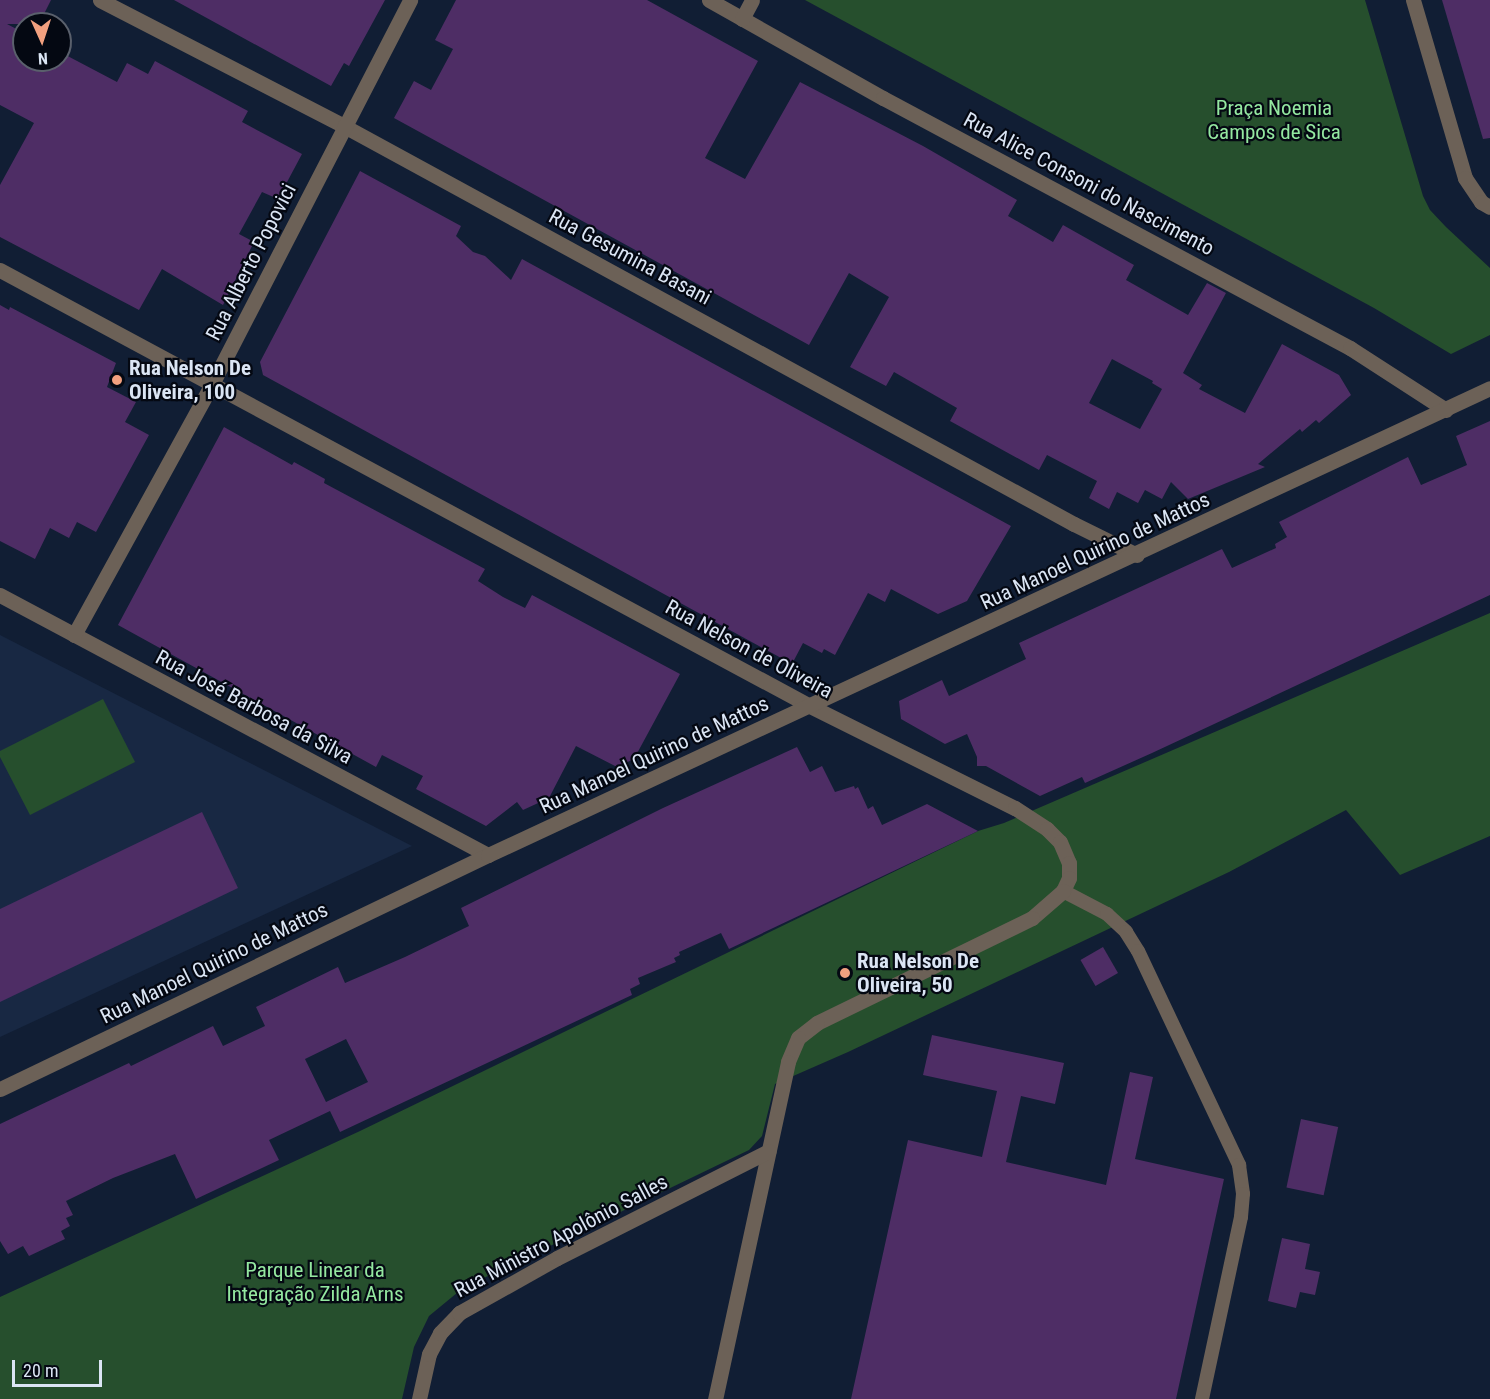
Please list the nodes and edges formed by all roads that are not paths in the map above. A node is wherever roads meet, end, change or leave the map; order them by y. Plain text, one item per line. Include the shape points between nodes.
1 (100, 0) edge
2 (410, 0) edge
3 (709, 0) edge
4 (752, 0) edge
5 (1413, 0) edge
6 (742, 19) junction
7 (344, 126) junction
8 (1490, 207) edge
9 (0, 270) edge
10 (212, 384) junction
11 (1490, 388) edge
12 (1446, 410) junction
13 (1137, 555) junction
14 (0, 595) edge
15 (74, 635) junction
16 (810, 706) junction
17 (488, 855) junction
18 (1063, 891) junction
19 (0, 1089) edge
20 (769, 1151) junction
21 (419, 1399) edge
22 (715, 1399) edge
23 (1202, 1399) edge

1 - 7 street, Rua Gesumina Basani
2 - 7 street, Rua Alberto Popovici
3 - 6 street, Rua Alice Consoni do Nascimento
4 - 6 street
5 - 8 street via 1465,178 1481,202
6 - 12 street, Rua Alice Consoni do Nascimento via 1350,348
7 - 10 street, Rua Alberto Popovici
7 - 13 street, Rua Gesumina Basani
9 - 10 street, Rua Nelson de Oliveira
10 - 15 street, Rua Alberto Popovici
10 - 16 street, Rua Nelson de Oliveira
11 - 12 street, Rua Manoel Quirino de Mattos
12 - 13 street, Rua Manoel Quirino de Mattos
13 - 16 street, Rua Manoel Quirino de Mattos
14 - 15 street, Rua José Barbosa da Silva
15 - 17 street, Rua José Barbosa da Silva
16 - 17 street, Rua Manoel Quirino de Mattos
16 - 18 street, Rua Nelson de Oliveira via 1016,808 1047,829 1060,842 1069,862 1069,878
17 - 19 street, Rua Manoel Quirino de Mattos
18 - 20 street via 1032,918 817,1023 798,1038 788,1062
18 - 23 lane via 1107,914 1126,932 1239,1165 1241,1217
20 - 21 street, Rua Ministro Apolônio Salles via 557,1258 459,1313 440,1333 429,1354
20 - 22 street

